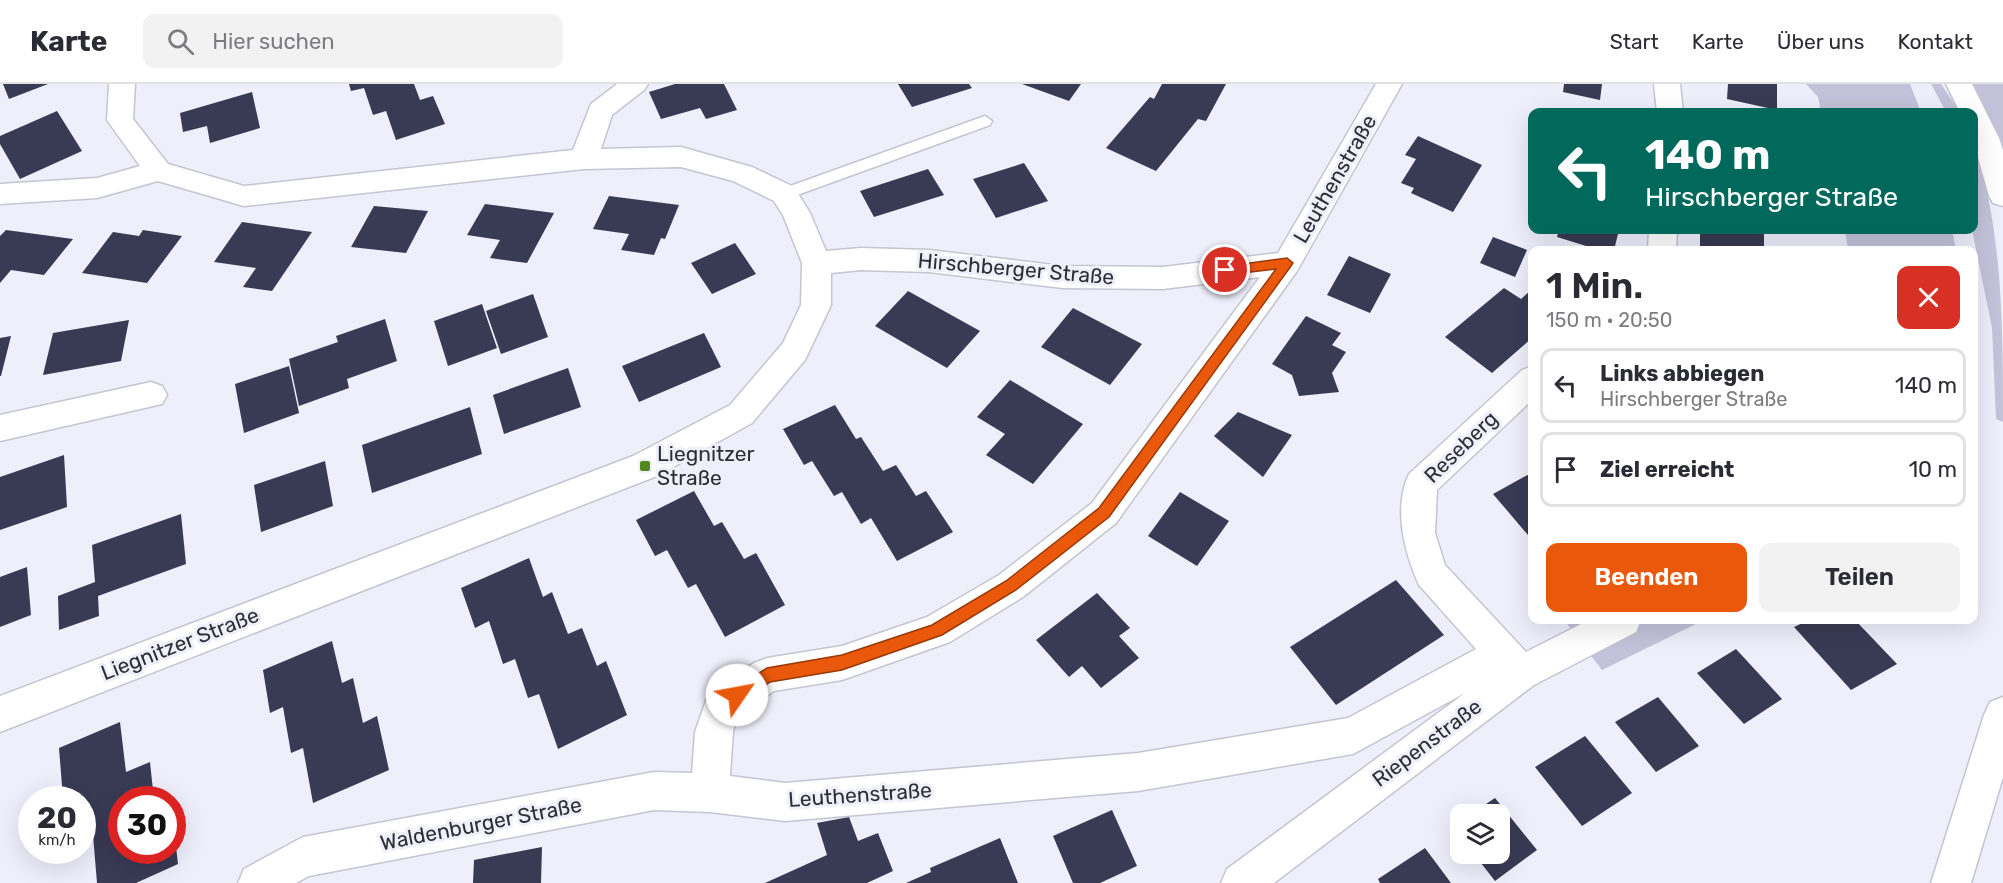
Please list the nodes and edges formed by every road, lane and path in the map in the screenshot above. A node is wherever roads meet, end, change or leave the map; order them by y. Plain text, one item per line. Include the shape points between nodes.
1 (122, 84) edge
2 (635, 84) edge
3 (1389, 84) edge
4 (1666, 84) edge
5 (1959, 84) edge
6 (1669, 108) edge
7 (1971, 108) edge
8 (985, 121) dead end
9 (1978, 121) edge
10 (584, 159) junction
11 (158, 171) junction
12 (0, 194) edge
13 (784, 194) junction
14 (2003, 196) edge
15 (817, 263) junction
16 (1287, 263) junction
17 (1528, 384) edge
18 (151, 395) dead end
19 (0, 428) edge
20 (1615, 624) edge
21 (1521, 673) junction
22 (0, 714) edge
23 (2003, 715) edge
24 (710, 793) junction
25 (258, 883) edge
26 (1241, 883) edge
27 (1952, 883) edge

1 - 11 street via 120,120
2 - 10 street via 600,110
3 - 16 street, Leuthenstraße
4 - 6 street
5 - 7 street
8 - 13 lane
9 - 14 street
10 - 11 street via 244,196
10 - 13 street via 681,157 742,174
11 - 12 street via 97,189
13 - 15 street, Liegnitzer Straße
15 - 16 street, Hirschberger Straße via 861,259 929,261 1063,277 1163,278
15 - 22 street, Liegnitzer Straße via 816,305 794,351 741,414 645,466
16 - 24 street, Leuthenstraße via 1104,513 1011,586 937,630 842,663 767,675 722,705 714,732
17 - 21 street, Reseberg via 1421,484 1418,533 1431,574
18 - 19 street
20 - 21 street, Riepenstraße
21 - 24 street, Leuthenstraße via 1483,663 1353,736 1138,772 785,802
21 - 26 street, Riepenstraße
23 - 27 street
24 - 25 street, Waldenburger Straße via 654,791 303,857

